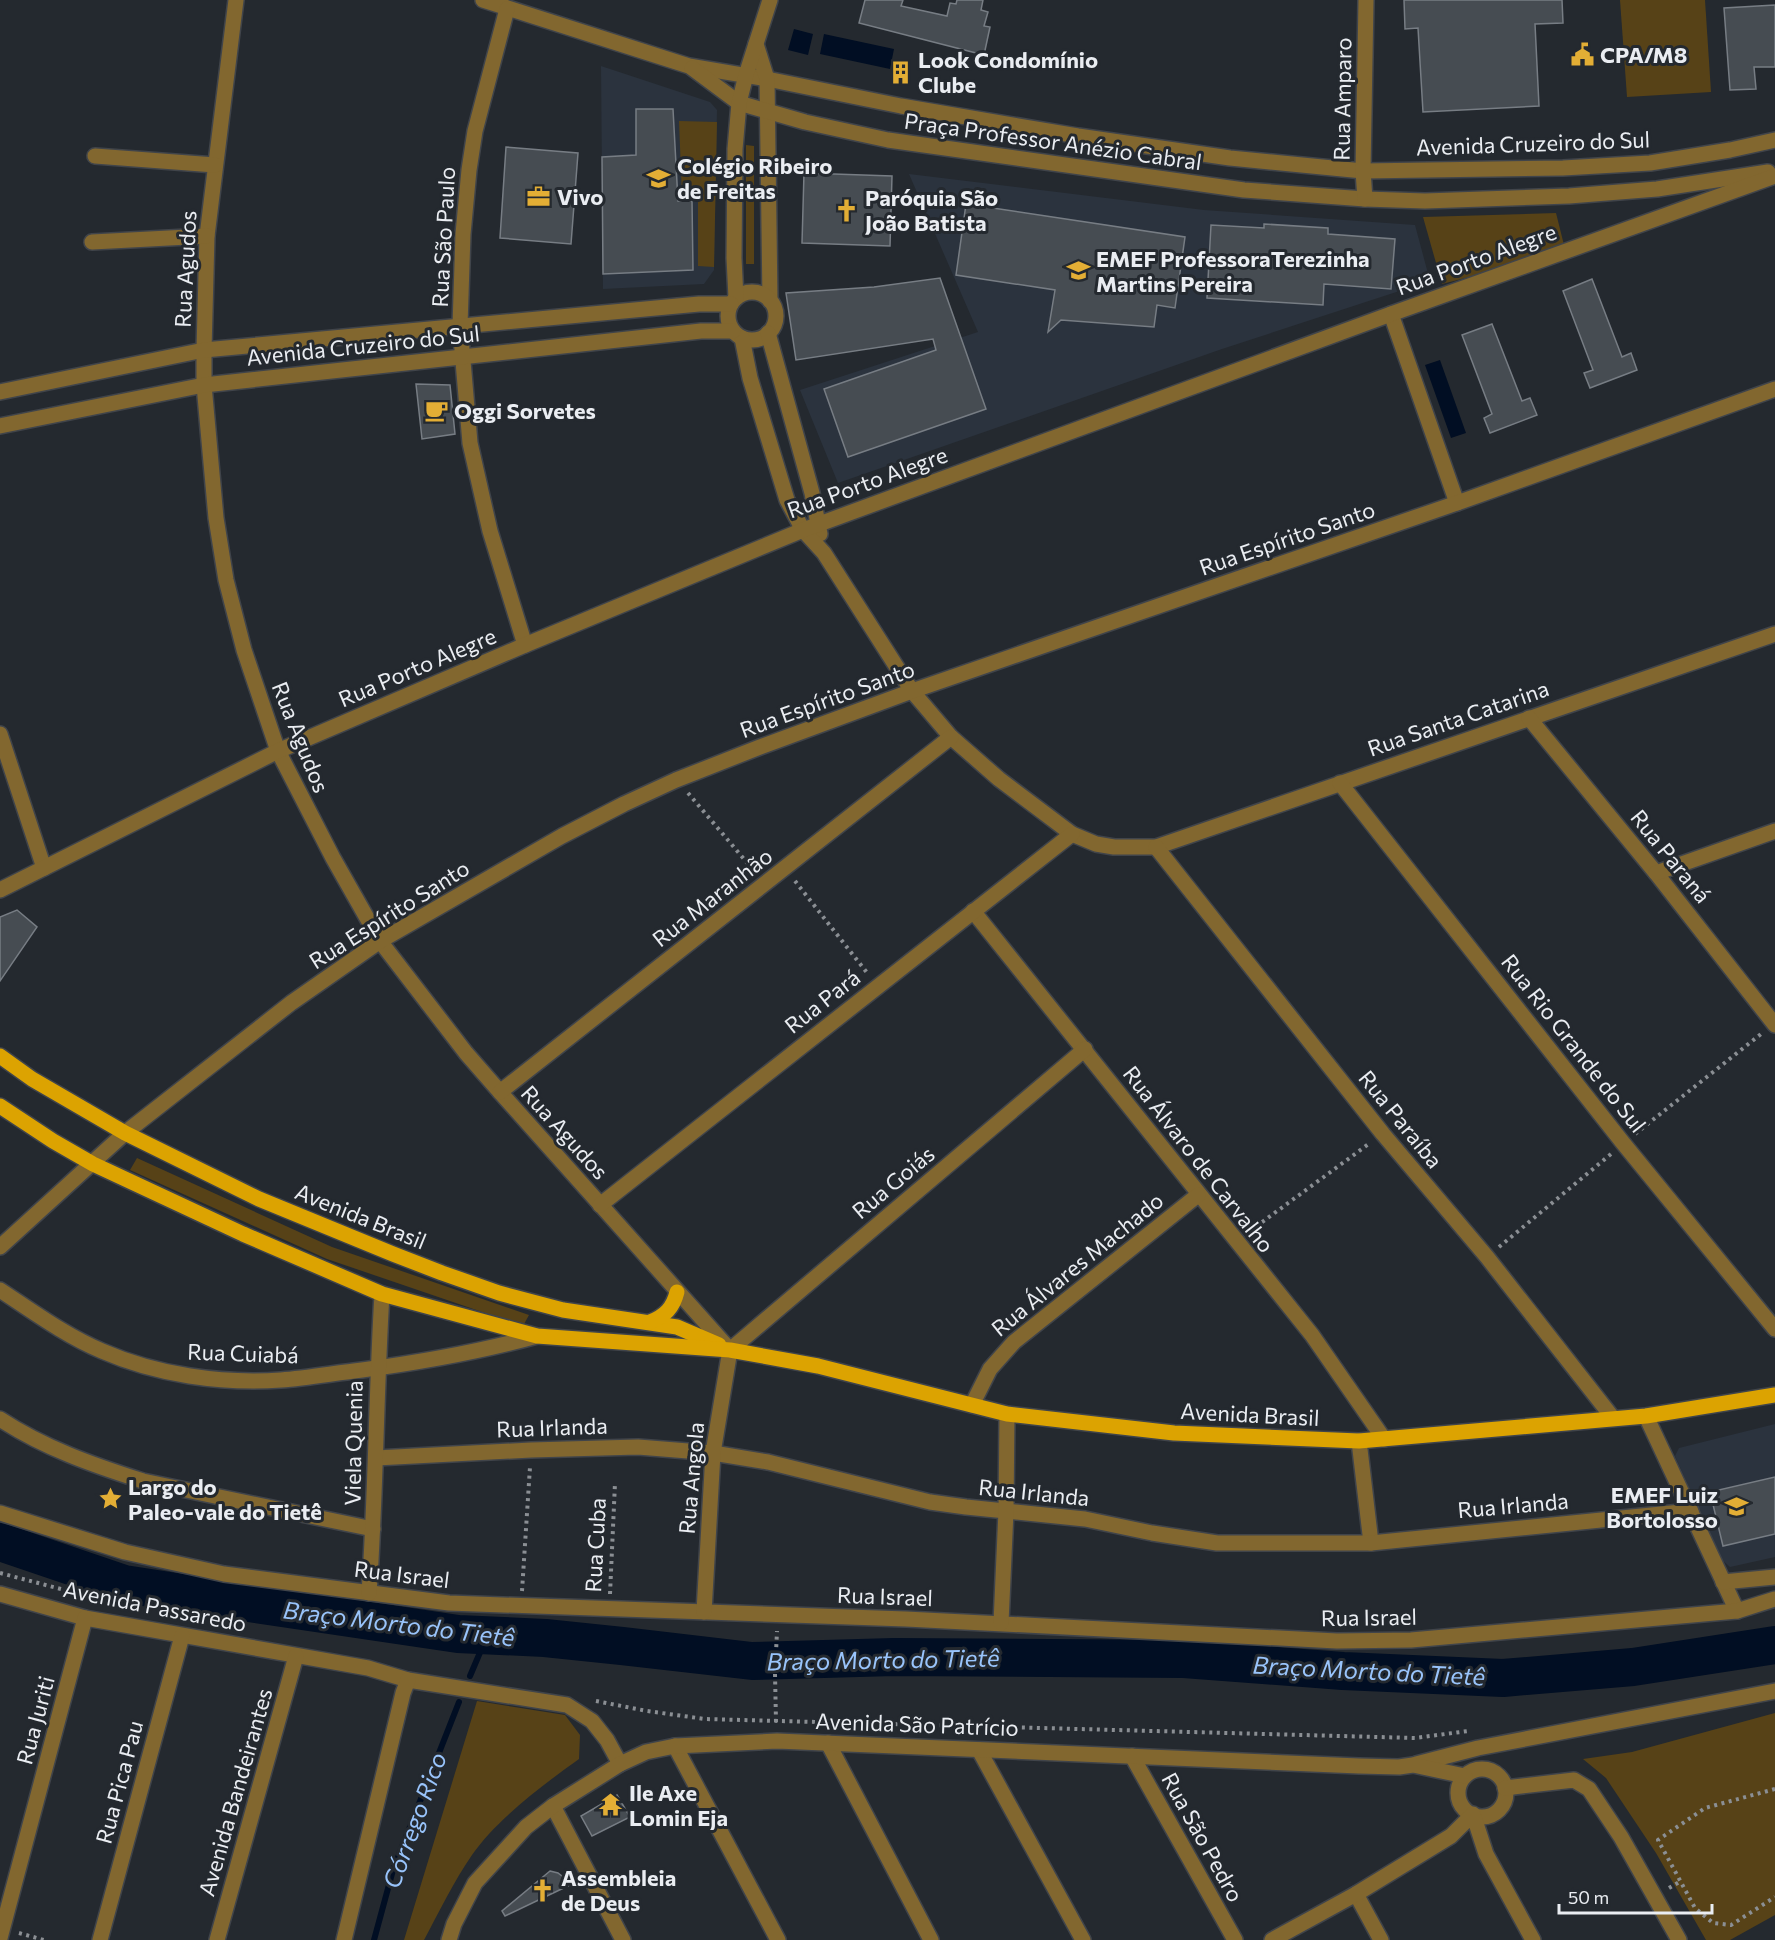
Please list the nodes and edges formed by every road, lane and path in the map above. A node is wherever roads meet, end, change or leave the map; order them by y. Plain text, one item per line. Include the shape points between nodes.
1 (236, 0) edge
2 (483, 0) edge
3 (770, 0) edge
4 (1366, 0) edge
5 (507, 9) junction
6 (756, 44) junction
7 (689, 66) junction
8 (746, 75) junction
9 (766, 79) junction
10 (739, 103) junction
11 (768, 111) junction
12 (1775, 140) edge
13 (95, 156) dead end
14 (216, 165) junction
15 (1363, 171) junction
16 (1775, 171) edge
17 (1775, 176) edge
18 (1365, 199) junction
19 (207, 236) junction
20 (92, 242) dead end
21 (733, 301) junction
22 (770, 301) junction
23 (1391, 314) junction
24 (460, 326) junction
25 (768, 333) junction
26 (738, 335) junction
27 (204, 350) junction
28 (462, 358) junction
29 (204, 385) junction
30 (1775, 389) edge
31 (0, 392) edge
32 (0, 426) edge
33 (1457, 503) junction
34 (818, 524) junction
35 (803, 530) junction
36 (824, 553) junction
37 (1775, 634) edge
38 (525, 645) junction
39 (912, 691) junction
40 (1529, 718) junction
41 (0, 734) edge
42 (951, 736) junction
43 (278, 751) junction
44 (676, 780) junction
45 (1340, 783) junction
46 (1775, 831) edge
47 (1072, 834) junction
48 (1156, 847) junction
49 (44, 868) junction
50 (785, 868) junction
51 (1656, 873) junction
52 (765, 884) junction
53 (0, 890) edge
54 (973, 911) junction
55 (380, 941) junction
56 (878, 986) junction
57 (1775, 1024) edge
58 (1085, 1049) junction
59 (0, 1056) edge
60 (500, 1092) junction
61 (0, 1106) edge
62 (125, 1133) junction
63 (1383, 1134) junction
64 (93, 1164) junction
65 (1198, 1195) junction
66 (600, 1205) junction
67 (1235, 1242) junction
68 (0, 1247) edge
69 (0, 1290) edge
70 (677, 1292) junction
71 (382, 1294) junction
72 (650, 1322) junction
73 (1775, 1329) edge
74 (537, 1336) junction
75 (730, 1350) junction
76 (378, 1368) junction
77 (1775, 1395) edge
78 (972, 1405) junction
79 (1007, 1414) junction
80 (1646, 1416) junction
81 (0, 1419) edge
82 (1613, 1419) junction
83 (1384, 1439) junction
84 (1359, 1441) junction
85 (531, 1450) junction
86 (713, 1453) junction
87 (376, 1458) junction
88 (615, 1483) dead end
89 (1006, 1511) junction
90 (1690, 1511) junction
91 (0, 1513) edge
92 (374, 1529) junction
93 (1371, 1543) junction
94 (0, 1573) edge
95 (1775, 1577) edge
96 (1724, 1582) junction
97 (369, 1593) junction
98 (0, 1594) edge
99 (1775, 1599) edge
100 (126, 1606) dead end
101 (521, 1606) junction
102 (609, 1610) junction
103 (1737, 1611) junction
104 (704, 1612) junction
105 (85, 1618) junction
106 (1001, 1623) junction
107 (777, 1627) dead end
108 (182, 1636) junction
109 (296, 1656) junction
110 (408, 1680) junction
111 (1775, 1691) edge
112 (591, 1700) dead end
113 (776, 1720) junction
114 (1473, 1730) dead end
115 (777, 1741) junction
116 (828, 1743) junction
117 (675, 1746) junction
118 (979, 1749) junction
119 (1132, 1756) junction
120 (620, 1764) junction
121 (1413, 1765) junction
122 (1465, 1776) junction
123 (1505, 1788) junction
124 (1775, 1789) edge
125 (553, 1806) junction
126 (1473, 1814) junction
127 (1681, 1881) junction
128 (1666, 1890) dead end
129 (1356, 1894) junction
130 (1775, 1898) edge
131 (454, 1924) junction
132 (1, 1934) edge
133 (44, 1940) edge
134 (100, 1940) edge
135 (217, 1940) edge
136 (344, 1940) edge
137 (449, 1940) edge
138 (463, 1940) edge
139 (623, 1940) edge
140 (778, 1940) edge
141 (931, 1940) edge
142 (1083, 1940) edge
143 (1235, 1940) edge
144 (1272, 1940) edge
145 (1381, 1940) edge
146 (1533, 1940) edge
147 (1679, 1940) edge

1 - 14 street, Rua Agudos
2 - 5 street
3 - 6 street
4 - 15 street, Rua Amparo
5 - 7 street
5 - 24 street, Rua São Paulo via 475,131 469,170
6 - 8 street
6 - 9 street
7 - 8 street, Praça Professor Anézio Cabral
7 - 10 street
8 - 9 street, Praça Professor Anézio Cabral
8 - 10 street
9 - 11 street
9 - 15 street, Praça Professor Anézio Cabral via 1078,136 1230,158
10 - 11 street, Praça Professor Anézio Cabral
10 - 21 street
11 - 18 street, Praça Professor Anézio Cabral via 888,140 1244,190
11 - 22 street
12 - 15 street, Avenida Cruzeiro do Sul via 1601,167
13 - 14 street
14 - 19 street, Rua Agudos
15 - 18 street, Rua Amparo
16 - 18 street via 1657,189 1569,196
17 - 23 street, Rua Porto Alegre
19 - 20 street
19 - 27 street, Rua Agudos
21 - 22 street via 742,294 757,293
21 - 24 street, Avenida Cruzeiro do Sul
21 - 26 street via 728,318
22 - 25 street via 776,314
23 - 33 street
23 - 34 street, Rua Porto Alegre
24 - 27 street, Avenida Cruzeiro do Sul
24 - 28 street, Rua São Paulo
25 - 26 street via 756,340
25 - 34 street
26 - 28 street, Avenida Cruzeiro do Sul via 701,331
26 - 35 street via 787,500
27 - 29 street, Rua Agudos
27 - 31 street, Avenida Cruzeiro do Sul
28 - 29 street, Avenida Cruzeiro do Sul
28 - 38 street, Rua São Paulo via 470,443
29 - 32 street, Avenida Cruzeiro do Sul
29 - 43 street, Rua Agudos via 226,580 244,650
30 - 33 street, Rua Espírito Santo
33 - 39 street, Rua Espírito Santo
34 - 35 street, Rua Porto Alegre
34 - 36 street
35 - 36 street
35 - 38 street, Rua Porto Alegre
36 - 39 street, Rua Santa Catarina
37 - 40 street, Rua Santa Catarina
38 - 43 street, Rua Porto Alegre
39 - 42 street, Rua Santa Catarina
39 - 44 street, Rua Espírito Santo
40 - 45 street, Rua Santa Catarina
40 - 51 street, Rua Paraná
41 - 49 street
42 - 47 street, Rua Santa Catarina via 999,779
42 - 50 street, Rua Maranhão
43 - 49 street, Rua Porto Alegre
43 - 55 street, Rua Agudos
44 - 52 path
44 - 55 street, Rua Espírito Santo via 562,836
45 - 48 street, Rua Santa Catarina
45 - 73 street, Rua Rio Grande do Sul
46 - 51 street
47 - 48 street, Rua Santa Catarina via 1114,847
47 - 54 street, Rua Pará
48 - 63 street, Rua Paraíba
49 - 53 street, Rua Porto Alegre
50 - 52 street, Rua Maranhão
50 - 56 path
51 - 57 street, Rua Paraná
52 - 60 street, Rua Maranhão
54 - 56 street, Rua Pará
54 - 58 street, Rua Álvaro de Carvalho
55 - 60 street, Rua Agudos
55 - 62 street, Rua Espírito Santo via 245,1038
56 - 66 street, Rua Pará
58 - 65 street, Rua Álvaro de Carvalho
58 - 75 street, Rua Goiás
59 - 62 main road, Avenida Brasil
60 - 66 street, Rua Agudos
61 - 64 main road, Avenida Brasil
62 - 64 street, Rua Espírito Santo
62 - 72 main road, Avenida Brasil via 259,1199 442,1273 563,1310
63 - 67 path
63 - 82 street, Rua Paraíba
64 - 68 street, Rua Espírito Santo
64 - 71 main road, Avenida Brasil
65 - 67 street, Rua Álvaro de Carvalho
65 - 78 street, Rua Álvares Machado via 1014,1342 990,1369
66 - 70 street, Rua Agudos
67 - 83 street, Rua Álvaro de Carvalho via 1311,1335
69 - 76 street, Rua Cuiabá via 101,1351 165,1371 202,1377 278,1380
70 - 72 main road via 668,1311
70 - 75 street, Rua Agudos
71 - 74 main road, Avenida Brasil
71 - 76 street, Viela Quenia
72 - 75 main road, Avenida Brasil via 677,1327
74 - 75 main road, Avenida Brasil
74 - 76 street, Rua Cuiabá via 464,1355
75 - 78 main road, Avenida Brasil via 818,1366
75 - 86 street, Rua Angola
76 - 87 street, Viela Quenia
77 - 80 main road, Avenida Brasil
78 - 79 main road, Avenida Brasil
79 - 84 main road, Avenida Brasil via 1174,1433
79 - 89 street
80 - 82 main road, Avenida Brasil
80 - 90 street
81 - 92 street via 38,1442 143,1481
82 - 83 main road, Avenida Brasil
83 - 84 main road, Avenida Brasil
84 - 93 street
85 - 86 street, Rua Irlanda via 638,1447
85 - 87 street, Rua Irlanda
85 - 101 path
86 - 89 street, Rua Irlanda via 768,1462 930,1502
86 - 104 street, Rua Angola
87 - 92 street, Viela Quenia
88 - 102 path, Rua Cuba
89 - 93 street, Rua Irlanda via 1085,1519 1217,1543
89 - 106 street
90 - 93 street, Rua Irlanda
90 - 96 street
91 - 97 street, Rua Israel via 125,1552 224,1574
92 - 97 street, Viela Quenia
94 - 100 path
95 - 96 street
96 - 103 street
97 - 101 street, Rua Israel via 449,1603
98 - 105 street, Avenida Passaredo
99 - 103 street, Rua Israel
101 - 102 street, Rua Israel
102 - 104 street, Rua Israel
103 - 106 street, Rua Israel via 1411,1640 1237,1637
104 - 106 street, Rua Israel
105 - 108 street, Avenida Passaredo
105 - 132 street, Rua Juriti
107 - 113 path
108 - 109 street, Avenida Passaredo
108 - 134 street, Rua Pica Pau
109 - 110 street, Avenida Passaredo via 369,1668
109 - 135 street, Avenida Bandeirantes
110 - 120 street, Avenida Passaredo via 567,1705 592,1721
110 - 136 street
111 - 121 street via 1478,1748
112 - 113 path via 705,1719
113 - 114 path via 1415,1738
113 - 115 path
115 - 116 street, Avenida São Patrício
115 - 117 street, Avenida São Patrício
116 - 118 street, Avenida São Patrício
116 - 141 street
117 - 120 street, Avenida São Patrício via 646,1752
117 - 140 street
118 - 119 street, Avenida São Patrício
118 - 142 street
119 - 121 street, Avenida São Patrício
119 - 143 street, Rua São Pedro
120 - 125 street, Avenida São Patrício
121 - 122 street, Avenida São Patrício
122 - 123 street via 1486,1769 1500,1777
122 - 126 street via 1459,1797
123 - 126 street via 1505,1800 1495,1813
123 - 147 street via 1574,1780 1589,1789
124 - 127 path via 1704,1808 1658,1840
125 - 131 street, Avenida São Patrício via 526,1827 475,1883
125 - 139 street
126 - 129 street via 1451,1836
126 - 146 street via 1486,1854
127 - 128 path
127 - 130 path via 1695,1908 1713,1923 1731,1925
129 - 144 street
129 - 145 street
131 - 137 street, Avenida São Patrício
131 - 138 street
132 - 133 path

